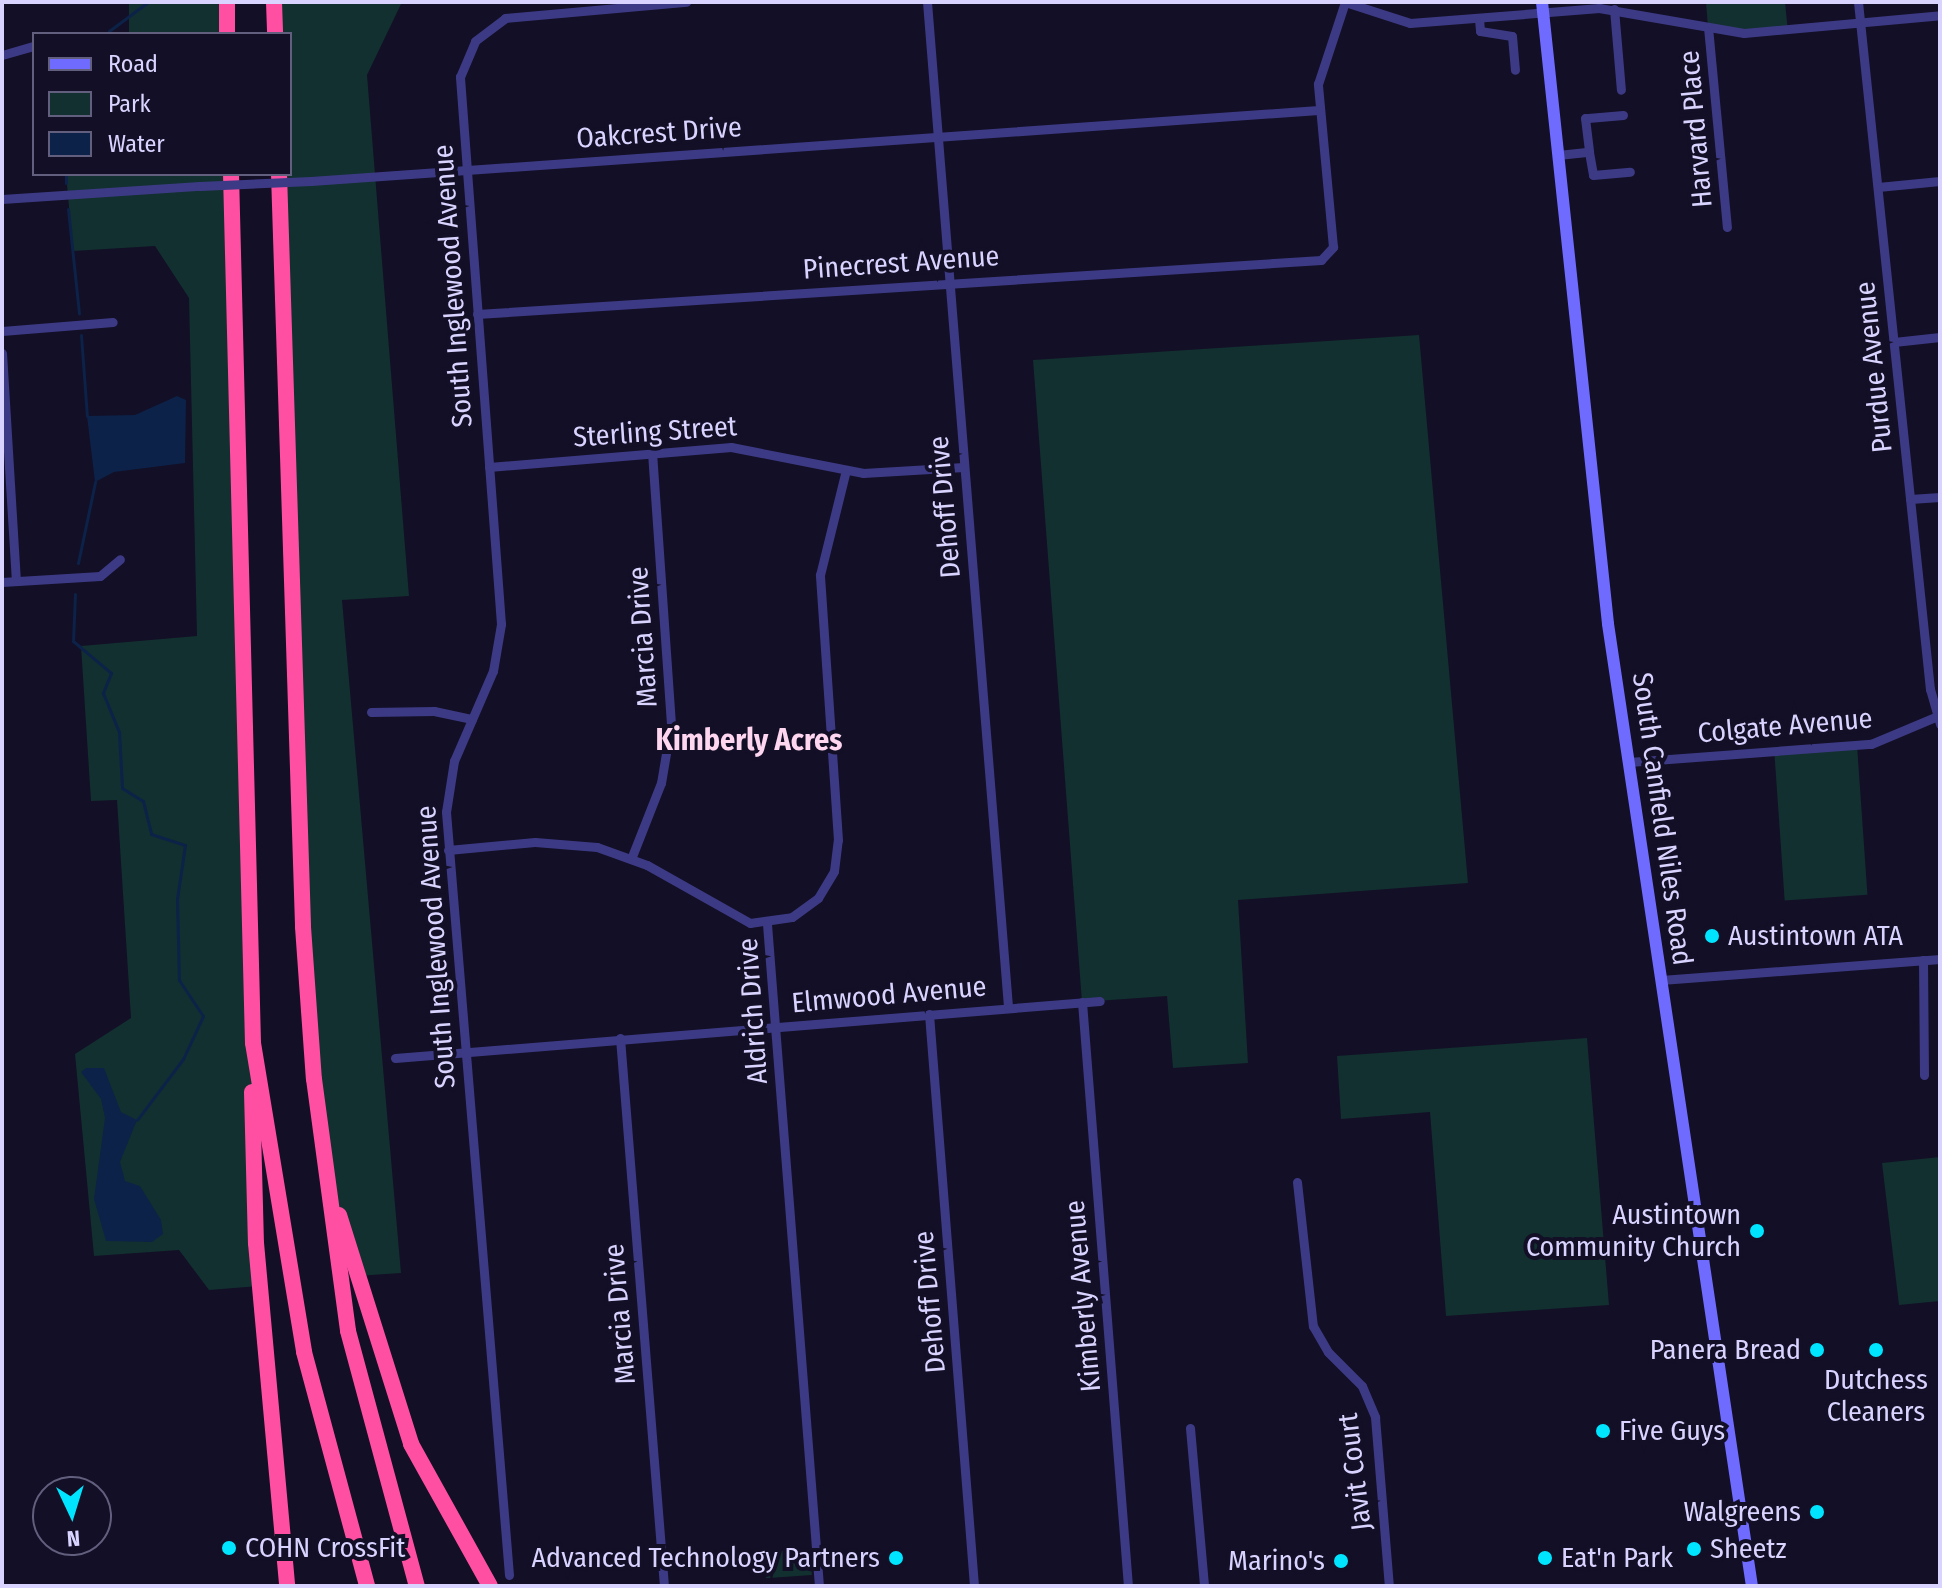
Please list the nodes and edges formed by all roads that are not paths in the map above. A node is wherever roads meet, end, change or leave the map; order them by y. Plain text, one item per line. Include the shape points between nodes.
1 (227, 2) edge
2 (274, 2) edge
3 (686, 2) edge
4 (927, 2) edge
5 (1345, 2) edge
6 (1858, 2) edge
7 (1543, 7) edge
8 (1614, 9) junction
9 (1940, 15) edge
10 (1479, 19) junction
11 (1861, 23) junction
12 (1708, 27) junction
13 (227, 32) edge
14 (275, 32) edge
15 (32, 47) edge
16 (2, 55) edge
17 (1515, 70) dead end
18 (1621, 90) dead end
19 (1319, 110) junction
20 (1623, 115) dead end
21 (938, 136) junction
22 (1589, 152) junction
23 (1558, 155) junction
24 (466, 168) junction
25 (1630, 172) dead end
26 (231, 176) edge
27 (279, 178) edge
28 (1940, 181) edge
29 (1878, 187) junction
30 (2, 199) edge
31 (1727, 227) dead end
32 (950, 282) junction
33 (477, 314) junction
34 (113, 322) dead end
35 (2, 331) edge
36 (1940, 337) edge
37 (1894, 342) junction
38 (2, 353) edge
39 (652, 454) junction
40 (489, 467) junction
41 (964, 467) junction
42 (846, 470) junction
43 (1940, 497) edge
44 (1910, 499) junction
45 (120, 559) dead end
46 (16, 581) junction
47 (2, 582) edge
48 (371, 712) dead end
49 (472, 719) junction
50 (1939, 719) edge
51 (1629, 762) junction
52 (448, 850) junction
53 (631, 859) junction
54 (767, 924) junction
55 (1940, 959) edge
56 (1923, 960) junction
57 (1661, 980) junction
58 (1100, 1001) dead end
59 (1082, 1002) junction
60 (1008, 1007) junction
61 (929, 1014) junction
62 (775, 1026) junction
63 (620, 1038) junction
64 (253, 1043) junction
65 (464, 1051) junction
66 (395, 1058) dead end
67 (1924, 1075) dead end
68 (326, 1171) junction
69 (1297, 1182) dead end
70 (1190, 1428) dead end
71 (509, 1575) dead end
72 (287, 1586) edge
73 (367, 1586) edge
74 (417, 1586) edge
75 (490, 1586) edge
76 (664, 1586) edge
77 (819, 1586) edge
78 (974, 1586) edge
79 (1128, 1586) edge
80 (1204, 1586) edge
81 (1389, 1586) edge
82 (1752, 1586) edge

1 - 13 highway
2 - 14 highway
3 - 24 street, South Inglewood Avenue via 516,15 475,41 460,77
4 - 21 street, Dehoff Drive
5 - 10 street via 1410,23
5 - 19 street via 1323,57
6 - 11 street, Purdue Avenue
7 - 8 street
7 - 10 street
7 - 23 main road, South Canfield Niles Road
8 - 12 street via 1660,11
8 - 18 street
9 - 11 street
10 - 17 street via 1480,31 1512,36
11 - 12 street via 1781,33
11 - 29 street, Purdue Avenue
12 - 31 street, Harvard Place
15 - 16 street
19 - 21 street, Oakcrest Drive
19 - 32 street, Pinecrest Avenue via 1333,247 1327,257
20 - 22 street via 1585,118
21 - 24 street, Oakcrest Drive
21 - 32 street, Dehoff Drive
22 - 23 street
22 - 25 street via 1593,175
23 - 51 main road, South Canfield Niles Road via 1596,527
24 - 27 street, Oakcrest Drive, bridge via 311,181
24 - 33 street, South Inglewood Avenue
26 - 64 highway
27 - 30 street, Oakcrest Drive, bridge
27 - 68 highway via 303,927
28 - 29 street
29 - 37 street, Purdue Avenue
32 - 33 street, Pinecrest Avenue
32 - 41 street, Dehoff Drive
33 - 40 street, South Inglewood Avenue
34 - 35 street
36 - 37 street
37 - 44 street, Purdue Avenue
38 - 46 street
39 - 40 street, Sterling Street
39 - 42 street, Sterling Street via 751,447
39 - 53 street, Marcia Drive via 671,724 661,783
40 - 49 street, South Inglewood Avenue via 501,635
41 - 42 street, Sterling Street
41 - 60 street, Dehoff Drive
42 - 54 street, Aldrich Drive via 819,594 837,858 818,898 792,917
43 - 44 street
44 - 50 street, Purdue Avenue
45 - 46 street via 100,576
46 - 47 street
48 - 49 street via 434,711
49 - 52 street, South Inglewood Avenue via 448,785
50 - 51 street, Colgate Avenue via 1871,744
51 - 57 main road, South Canfield Niles Road
52 - 53 street via 559,842
52 - 65 street, South Inglewood Avenue
53 - 54 street via 733,919
54 - 62 street, Aldrich Drive
55 - 56 street
56 - 57 street
56 - 67 street
57 - 82 main road, South Canfield Niles Road
58 - 59 street, Elmwood Avenue
59 - 60 street, Elmwood Avenue
59 - 79 street, Kimberly Avenue
60 - 61 street, Elmwood Avenue
61 - 62 street, Elmwood Avenue
61 - 78 street, Dehoff Drive
62 - 63 street, Elmwood Avenue
62 - 77 street, Aldrich Drive
63 - 65 street, Elmwood Avenue
63 - 76 street, Marcia Drive
64 - 72 highway via 253,1206
64 - 73 highway via 304,1352
65 - 66 street, Elmwood Avenue
65 - 71 street, South Inglewood Avenue
68 - 74 highway via 353,1356
68 - 75 highway via 405,1429 441,1509
69 - 81 street, Javit Court via 1313,1326 1328,1352 1362,1386 1375,1417
70 - 80 street

